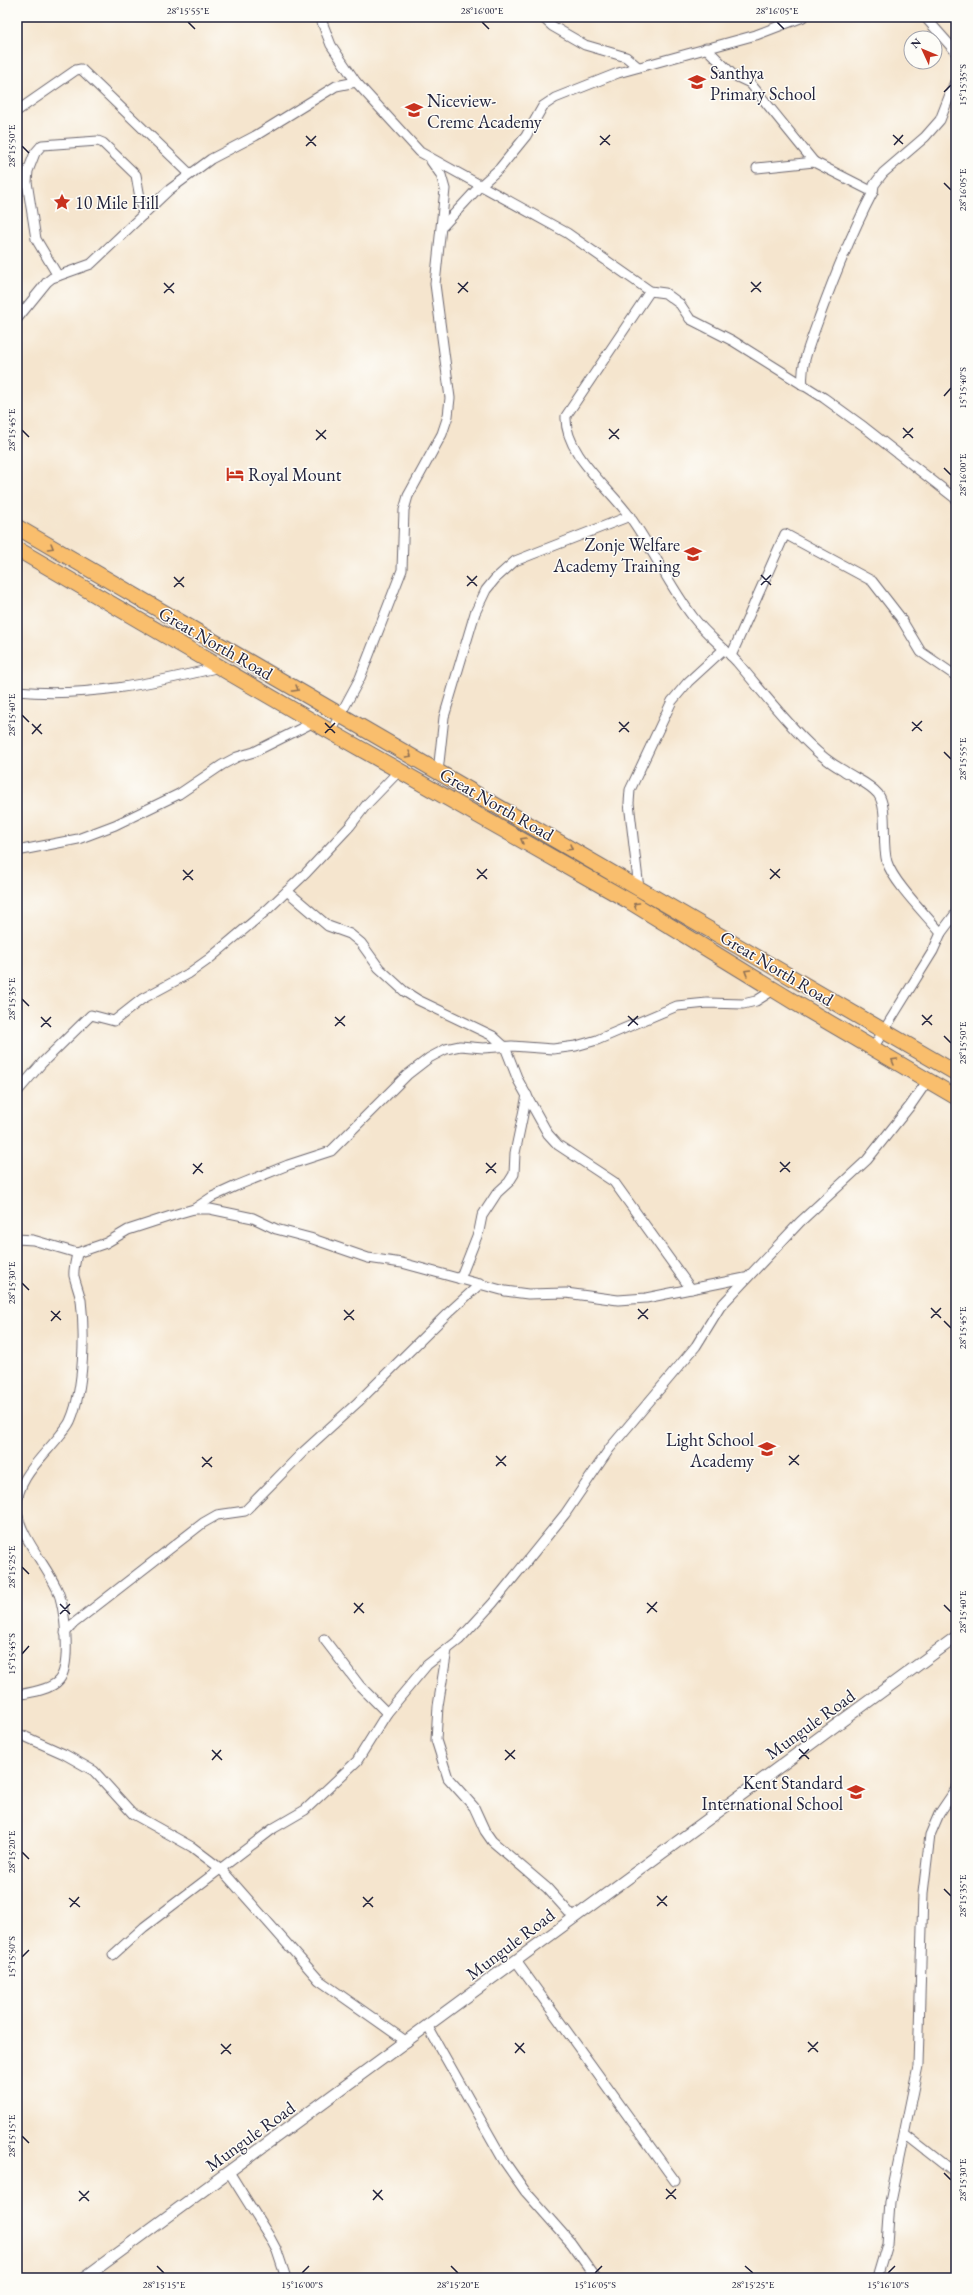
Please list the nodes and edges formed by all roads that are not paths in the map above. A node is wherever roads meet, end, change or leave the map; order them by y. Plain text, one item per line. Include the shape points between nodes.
1 (320, 17) edge
2 (542, 17) edge
3 (803, 17) edge
4 (925, 17) edge
5 (706, 48) junction
6 (956, 52) edge
7 (638, 67) junction
8 (956, 79) edge
9 (356, 82) junction
10 (953, 94) edge
11 (17, 111) edge
12 (428, 158) junction
13 (814, 162) junction
14 (757, 168) dead end
15 (190, 174) junction
16 (481, 185) junction
17 (873, 192) junction
18 (143, 215) junction
19 (442, 228) junction
20 (58, 276) junction
21 (650, 291) junction
22 (17, 319) edge
23 (803, 386) junction
24 (956, 497) edge
25 (630, 516) junction
26 (17, 527) edge
27 (17, 549) edge
28 (724, 649) junction
29 (732, 656) junction
30 (220, 667) junction
31 (956, 676) edge
32 (17, 691) edge
33 (342, 716) junction
34 (314, 722) junction
35 (331, 732) junction
36 (400, 771) junction
37 (438, 772) junction
38 (17, 851) edge
39 (639, 889) junction
40 (287, 891) junction
41 (956, 913) edge
42 (941, 933) junction
43 (775, 989) junction
44 (884, 1031) junction
45 (505, 1046) junction
46 (873, 1048) junction
47 (956, 1073) edge
48 (928, 1080) junction
49 (17, 1092) edge
50 (527, 1095) junction
51 (956, 1096) edge
52 (194, 1209) junction
53 (17, 1239) edge
54 (77, 1252) junction
55 (745, 1278) junction
56 (460, 1279) junction
57 (480, 1284) junction
58 (691, 1289) junction
59 (65, 1633) junction
60 (956, 1637) edge
61 (324, 1639) dead end
62 (447, 1650) junction
63 (17, 1695) edge
64 (387, 1713) junction
65 (17, 1733) edge
66 (956, 1788) edge
67 (221, 1868) junction
68 (574, 1918) junction
69 (113, 1955) dead end
70 (516, 1961) junction
71 (428, 2027) junction
72 (406, 2042) junction
73 (905, 2134) junction
74 (229, 2172) junction
75 (956, 2174) edge
76 (675, 2181) dead end
77 (84, 2278) edge
78 (286, 2278) edge
79 (596, 2278) edge
80 (877, 2278) edge

1 - 9 street via 331,45
2 - 7 street via 585,45 626,57
3 - 5 street via 756,35
4 - 6 street
5 - 7 street
5 - 13 street via 733,75 750,83
7 - 16 street via 555,98 543,106 516,150
8 - 10 street
9 - 12 street
9 - 15 street via 336,86 255,136 218,154
10 - 17 street via 940,120 925,137 882,172
11 - 15 street via 81,69
12 - 16 street
12 - 19 street via 441,175 445,189
13 - 14 street
13 - 17 street
15 - 18 street
16 - 19 street
16 - 21 street via 567,233 644,284
17 - 23 street via 846,244 806,358
18 - 20 street via 91,264
18 - 20 street via 136,175 103,143 98,141 42,145 35,153 27,182 36,239
19 - 33 street via 435,284 450,398 448,416 442,434 408,496 402,522 402,570 360,678
20 - 22 street via 47,282
21 - 23 street via 665,293 680,304 690,318 733,341
21 - 25 street via 566,416 569,431 581,459
23 - 24 street via 864,426
25 - 28 street via 693,617
25 - 37 street via 515,561 486,590 474,613 444,717
26 -> 33 highway, Great North Road
27 - 30 highway, Great North Road
28 - 29 street
28 - 39 street via 688,682 672,701 630,790 629,802
29 - 31 street via 785,534 872,581 900,617 922,652
29 - 42 street via 810,746 826,760 878,794 883,809 884,851 888,865 895,878
30 - 32 street via 99,691
30 - 34 highway, Great North Road
33 - 35 street
33 -> 37 highway, Great North Road
34 - 35 highway, Great North Road
34 - 38 street via 254,752 237,757 179,794 115,825 78,839
35 - 36 highway, Great North Road
36 - 40 street
43 -> 36 highway, Great North Road via 629,901
37 -> 39 highway, Great North Road
39 - 44 highway, Great North Road
40 - 45 street via 328,926 350,934 361,943 379,968 398,986 418,1000 494,1036
40 - 49 street via 209,959 183,977 142,999 120,1018 108,1021 91,1015 42,1063
41 - 42 street
42 - 44 street via 934,951
43 - 45 street via 756,1001 743,1004 707,1003 677,1006 576,1046 553,1049
43 - 46 highway, Great North Road
44 - 46 street
44 - 47 highway, Great North Road
45 - 50 street
45 - 52 street via 460,1046 446,1049 407,1075 331,1152 288,1165 236,1186
48 -> 46 highway, Great North Road
48 - 51 highway, Great North Road
48 - 55 street via 867,1160 800,1222
50 - 56 street via 515,1153 514,1174 482,1216 479,1231
50 - 58 street via 539,1119 558,1145 614,1182
52 - 54 street via 128,1230 106,1243
52 - 56 street via 232,1212 276,1229 368,1258 402,1263
53 - 54 street via 33,1240
54 - 59 street via 74,1275 80,1298 84,1340 74,1408 71,1420 30,1470 20,1488 17,1511 23,1529 58,1589
55 - 58 street
55 - 62 street via 720,1307 696,1346 610,1448 566,1514 493,1603
56 - 57 street
57 - 58 street via 528,1294 566,1293 618,1300 646,1298
57 - 59 street via 302,1453 245,1511 217,1515 203,1523 73,1624
59 - 63 street via 64,1672 59,1680 52,1685
60 - 68 street, Mungule Road
61 - 64 street via 360,1686
62 - 64 street via 427,1665
62 - 68 street via 436,1740 448,1778 474,1807 492,1841 547,1888
64 - 67 street via 357,1760 305,1810 274,1828
65 - 67 street via 94,1771 133,1814 192,1847
66 - 73 street via 939,1814 930,1835 923,1893 918,2066
67 - 69 street via 144,1927
67 - 72 street via 319,1980
68 - 70 street, Mungule Road
70 - 71 street, Mungule Road
70 - 76 street
71 - 72 street, Mungule Road
71 - 79 street via 504,2161 525,2191 571,2243
72 - 74 street, Mungule Road
73 - 75 street
73 - 80 street via 890,2202 887,2244
74 - 77 street, Mungule Road
74 - 78 street via 269,2236

